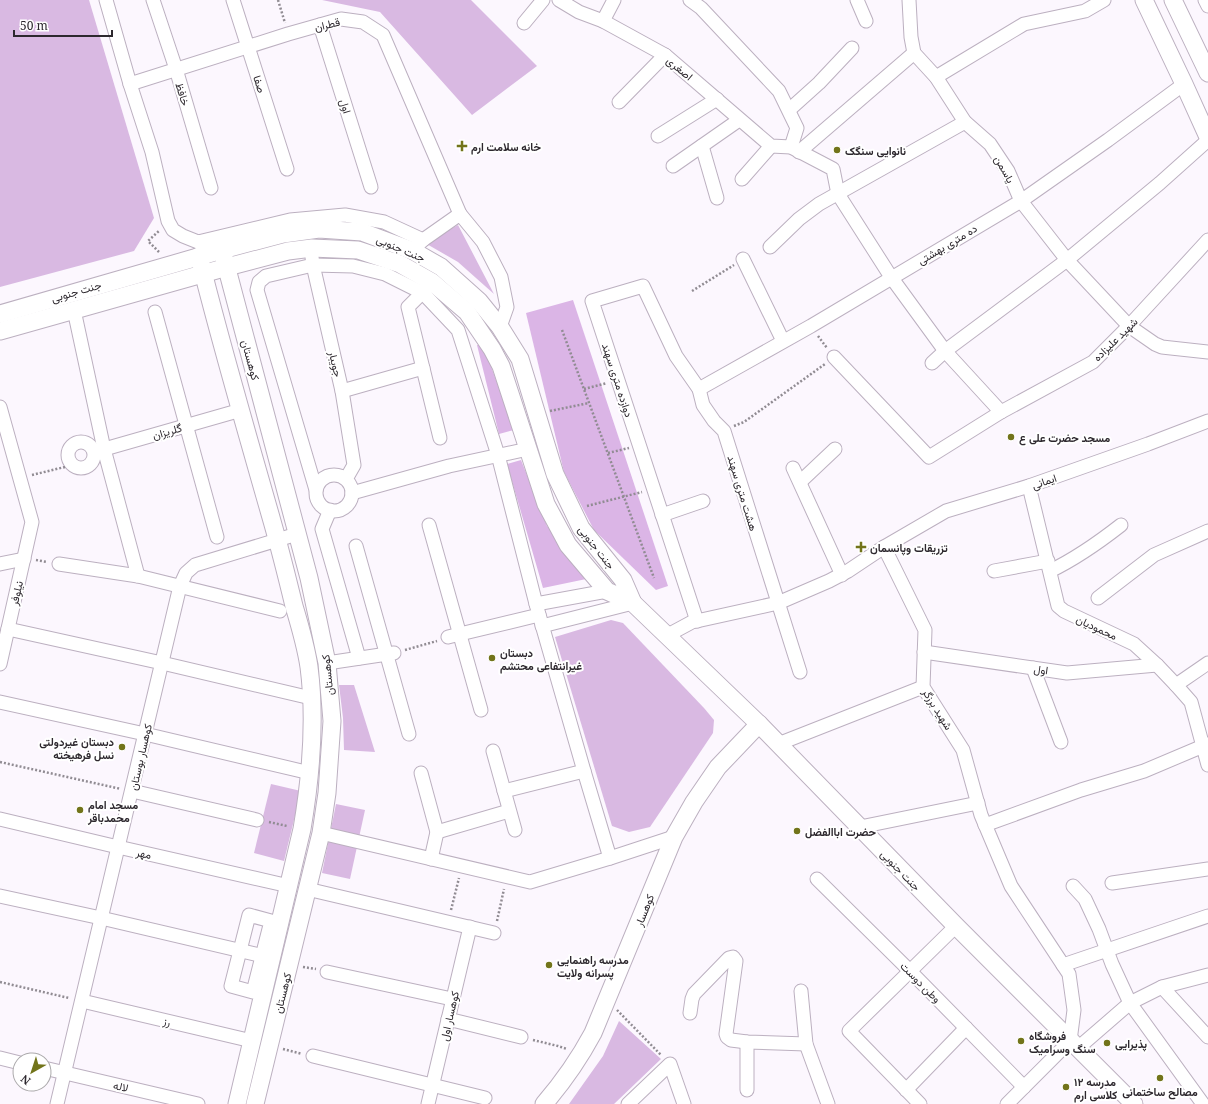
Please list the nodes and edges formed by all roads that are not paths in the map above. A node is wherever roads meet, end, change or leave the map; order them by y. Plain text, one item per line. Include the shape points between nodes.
1 (106, 0) edge
2 (153, 0) edge
3 (233, 0) edge
4 (543, 0) edge
5 (559, 0) edge
6 (614, 0) edge
7 (690, 0) edge
8 (857, 0) edge
9 (909, 0) edge
10 (1104, 0) edge
11 (1144, 0) edge
12 (1173, 0) edge
13 (1206, 0) edge
14 (1208, 6) edge
15 (603, 21) junction
16 (866, 21) dead end
17 (524, 23) dead end
18 (320, 25) junction
19 (248, 48) junction
20 (852, 48) dead end
21 (914, 53) junction
22 (665, 55) junction
23 (176, 69) junction
24 (1208, 73) edge
25 (936, 78) junction
26 (130, 84) junction
27 (1184, 84) junction
28 (717, 99) junction
29 (619, 102) dead end
30 (789, 110) junction
31 (739, 120) junction
32 (964, 122) junction
33 (658, 136) dead end
34 (1208, 137) edge
35 (1208, 140) edge
36 (702, 146) junction
37 (771, 146) junction
38 (795, 150) junction
39 (673, 166) dead end
40 (287, 169) dead end
41 (742, 179) dead end
42 (371, 187) dead end
43 (211, 188) dead end
44 (838, 194) junction
45 (717, 198) dead end
46 (1021, 201) junction
47 (460, 214) junction
48 (1208, 240) edge
49 (418, 245) junction
50 (770, 247) dead end
51 (312, 248) junction
52 (222, 250) junction
53 (199, 256) junction
54 (743, 259) road end
55 (1067, 260) junction
56 (313, 265) junction
57 (227, 267) junction
58 (203, 274) junction
59 (891, 277) junction
60 (428, 288) junction
61 (74, 310) junction
62 (155, 312) dead end
63 (0, 314) edge
64 (1129, 326) junction
65 (500, 327) junction
66 (0, 331) edge
67 (783, 341) junction
68 (945, 351) junction
69 (1208, 352) edge
70 (834, 357) road end
71 (932, 362) dead end
72 (423, 368) junction
73 (699, 388) junction
74 (342, 391) junction
75 (262, 404) junction
76 (0, 407) edge
77 (241, 410) junction
78 (1001, 412) junction
79 (1208, 421) edge
80 (187, 426) junction
81 (440, 438) dead end
82 (528, 449) junction
83 (835, 449) dead end
84 (99, 450) junction
85 (498, 455) junction
86 (793, 468) dead end
87 (346, 479) junction
88 (800, 482) junction
89 (1029, 486) junction
90 (316, 490) junction
91 (352, 494) junction
92 (703, 501) dead end
93 (330, 510) junction
94 (662, 515) junction
95 (429, 525) dead end
96 (1122, 525) dead end
97 (1208, 531) edge
98 (297, 534) junction
99 (218, 537) dead end
100 (277, 540) junction
101 (356, 546) dead end
102 (884, 547) junction
103 (24, 559) junction
104 (0, 564) edge
105 (58, 564) road end
106 (1049, 566) junction
107 (994, 570) dead end
108 (842, 574) junction
109 (138, 576) junction
110 (180, 586) junction
111 (607, 591) junction
112 (1098, 598) dead end
113 (633, 603) junction
114 (778, 603) junction
115 (280, 611) dead end
116 (539, 615) junction
117 (697, 621) junction
118 (8, 629) junction
119 (454, 636) junction
120 (666, 636) junction
121 (324, 645) junction
122 (305, 649) junction
123 (924, 652) junction
124 (391, 654) junction
125 (359, 658) junction
126 (162, 663) junction
127 (327, 663) junction
128 (1208, 663) edge
129 (0, 664) edge
130 (1157, 665) junction
131 (1033, 668) junction
132 (800, 672) dead end
133 (1176, 685) junction
134 (923, 687) junction
135 (311, 698) junction
136 (0, 702) edge
137 (482, 710) dead end
138 (759, 724) junction
139 (145, 734) junction
140 (409, 734) dead end
141 (1061, 742) dead end
142 (778, 744) junction
143 (1205, 745) edge
144 (493, 751) dead end
145 (1208, 765) edge
146 (584, 770) junction
147 (310, 773) junction
148 (421, 773) dead end
149 (132, 791) junction
150 (504, 791) junction
151 (978, 802) junction
152 (509, 811) junction
153 (0, 819) edge
154 (257, 820) road end
155 (985, 825) junction
156 (860, 827) junction
157 (514, 830) dead end
158 (436, 832) junction
159 (320, 833) junction
160 (674, 837) junction
161 (118, 847) junction
162 (610, 858) junction
163 (431, 859) junction
164 (1208, 869) edge
165 (817, 879) dead end
166 (1112, 883) dead end
167 (289, 886) junction
168 (1073, 886) dead end
169 (307, 889) junction
170 (0, 896) edge
171 (1208, 916) edge
172 (101, 918) junction
173 (956, 926) junction
174 (470, 927) junction
175 (494, 933) road end
176 (1107, 950) junction
177 (240, 951) junction
178 (267, 957) junction
179 (1063, 965) junction
180 (910, 971) junction
181 (327, 972) road end
182 (1208, 975) edge
183 (1162, 987) junction
184 (801, 991) dead end
185 (452, 999) junction
186 (82, 1001) junction
187 (1130, 1004) junction
188 (690, 1013) dead end
189 (448, 1019) junction
190 (966, 1028) junction
191 (521, 1037) road end
192 (1208, 1037) edge
193 (252, 1041) junction
194 (747, 1042) junction
195 (806, 1044) junction
196 (1074, 1044) junction
197 (313, 1056) road end
198 (0, 1058) edge
199 (12, 1060) edge
200 (52, 1070) edge
201 (64, 1073) junction
202 (432, 1085) junction
203 (1024, 1087) junction
204 (747, 1090) dead end
205 (906, 1090) junction
206 (485, 1098) dead end
207 (57, 1104) edge
208 (198, 1104) edge
209 (237, 1104) edge
210 (255, 1104) edge
211 (428, 1104) edge
212 (544, 1104) edge
213 (628, 1104) edge
214 (684, 1104) edge
215 (828, 1104) edge
216 (919, 1104) edge
217 (1007, 1104) edge
218 (1134, 1104) edge
219 (1203, 1104) edge

1 - 26 street
2 - 23 street, خافظ
3 - 19 street, صفا
4 - 17 street
5 - 15 street, اصغری via 579,12
6 - 15 street
7 - 30 street via 701,8 779,91
8 - 16 street
9 - 21 street
10 - 25 street via 1085,11 1024,24
11 - 27 main road
12 - 24 main road
13 - 14 street
15 - 22 street, اصغری
18 - 19 street, قطران
18 - 42 street, اول
18 - 47 street, قطران via 341,19 363,22 383,35
19 - 23 street, قطران
19 - 40 street, صفا
20 - 30 street
21 - 25 street, یاسمن
21 - 38 street
22 - 28 street, اصغری
22 - 29 street
23 - 26 street, قطران
23 - 43 street, خافظ
25 - 32 street, یاسمن
26 - 49 street via 152,152 168,221 173,230 198,242 290,220 345,215 384,222
27 - 34 main road
27 - 46 street, ده متری بهشتی
28 - 31 street, اصغری
28 - 33 street
30 - 38 street via 797,128
31 - 36 street
31 - 37 street, اصغری
32 - 44 street
32 - 46 street, یاسمن via 990,144 1008,171
35 - 55 street
36 - 39 street
36 - 45 street
37 - 38 street
37 - 41 street
38 - 44 street via 833,169
44 - 50 street via 799,219
44 - 59 street
46 - 55 street, یاسمن
46 - 59 street, ده متری بهشتی
47 - 49 street
47 - 65 street, قطران via 483,242 501,277 508,306
48 - 64 street, شهید علیزاده
49 - 52 main road, جنت جنوبی via 362,232 319,229 283,234
49 - 65 main road, جنت جنوبی via 480,301
51 - 56 street, جویبار
51 - 57 main road, جنت جنوبی via 288,251
51 - 60 main road, جنت جنوبی via 358,250 400,264
52 - 53 main road, جنت جنوبی
52 - 57 main road, کوهستان
53 - 58 main road, کوهستان
53 - 63 main road, جنت جنوبی
54 - 67 street
55 - 64 street, یاسمن
55 - 68 street
56 - 60 street via 352,266
56 - 74 street, جویبار
56 - 90 street via 266,276 259,282 257,290
57 - 58 main road, جنت جنوبی
57 - 75 main road, کوهستان
58 - 61 main road, جنت جنوبی
58 - 77 main road, کوهستان
59 - 67 street, ده متری بهشتی
59 - 68 street
60 - 72 street via 408,307
60 - 82 main road, جنت جنوبی via 467,312 494,352
60 - 85 street via 458,330
61 - 66 main road, جنت جنوبی
61 - 84 street
62 - 80 street
64 - 69 street, یاسمن via 1162,347
64 - 78 street, شهید علیزاده via 1092,362
65 - 113 main road, جنت جنوبی via 520,360 555,474 581,528 623,580
67 - 73 street, ده متری بهشتی
68 - 71 street
68 - 78 street
70 - 78 street, شهید علیزاده via 929,457
72 - 74 street
72 - 81 street
73 - 94 street, دوازده متری سهند via 676,356 643,286 592,301
73 - 114 street, هشت متری سهند via 703,406 724,431
74 - 87 street, جویبار via 354,465
75 - 77 main road
75 - 98 main road, کوهستان
76 - 103 street, نیلوفر via 32,522
77 - 80 street, گلریزان
77 - 100 main road, کوهستان
79 - 89 street, ایمانی
80 - 84 street, گلریزان
80 - 99 street
82 - 85 street
82 - 111 main road, جنت جنوبی via 546,504 568,545
83 - 88 street
84 - 84 street via 92,463 86,467 79,468 69,460 71,446 77,442 90,444
84 - 109 street
85 - 91 street via 449,466
85 - 116 street
86 - 88 street
87 - 90 street via 337,475 328,476 320,482
87 - 91 street via 351,486
88 - 108 street
89 - 102 street, ایمانی via 946,511
89 - 106 street, محمودیان
90 - 93 street via 317,500
91 - 93 street via 348,504 341,510
92 - 94 street
93 - 125 street via 322,529
94 - 117 street, دوازده متری سهند
95 - 119 street
96 - 106 street via 1070,562
97 - 112 street via 1154,556
98 - 100 street, کوهسار بوستان
98 - 121 main road, کوهستان
100 - 110 street, کوهسار بوستان via 195,565 186,573
100 - 122 main road, کوهستان
101 - 124 street
102 - 108 street
102 - 123 street, شهید برزگر via 925,630
103 - 104 street
103 - 118 street, نیلوفر
105 - 109 street
106 - 107 street
106 - 130 street, محمودیان via 1058,606 1134,644
108 - 114 street
109 - 110 street
110 - 115 street
110 - 126 street, کوهسار بوستان
111 - 113 main road, جنت جنوبی
111 - 116 street
113 - 116 street
113 - 120 main road, جنت جنوبی
114 - 117 street
114 - 132 street, هشت متری سهند
116 - 119 street
116 - 146 street
117 - 120 street
118 - 126 street
118 - 129 street, نیلوفر
119 - 137 street
120 - 138 main road, جنت جنوبی
121 - 122 main road
121 - 127 main road, کوهستان
122 - 135 main road, کوهستان
123 - 131 street, اول
123 - 134 street, شهید برزگر
124 - 125 street
124 - 140 street
125 - 127 street
126 - 135 street
126 - 139 street, کوهسار بوستان
127 - 159 main road, کوهستان via 332,721 327,793
128 - 133 street
130 - 131 street, اول via 1067,672
130 - 133 street, محمودیان
131 - 141 street
133 - 143 street, محمودیان via 1191,702
134 - 142 street
134 - 151 street, شهید برزگر via 963,750
135 - 147 main road, کوهستان
136 - 139 street
138 - 142 main road, جنت جنوبی
138 - 160 main road, کوهسار via 718,767
139 - 147 street
139 - 149 street, کوهسار بوستان
142 - 156 main road, جنت جنوبی
143 - 145 street, محمودیان
143 - 155 street via 1144,771 1081,790
144 - 150 street
146 - 150 street
146 - 162 street
147 - 167 main road, کوهستان via 302,829
148 - 158 street
149 - 154 street
149 - 161 street, کوهسار بوستان
150 - 152 street
151 - 155 street, شهید برزگر
151 - 156 street
152 - 157 street
152 - 158 street
153 - 161 street, مهر
155 - 179 street, شهید برزگر via 1011,886
156 - 173 main road, جنت جنوبی
158 - 163 street
159 - 163 street
159 - 169 main road, کوهستان
160 - 162 street
160 - 212 main road, کوهسار via 593,1033 581,1055
161 - 167 street, مهر
161 - 172 street, کوهسار بوستان
162 - 163 street via 530,882
164 - 166 street
165 - 180 street, وطن دوست
167 - 178 main road, کوهستان
168 - 176 street via 1085,899
169 - 174 street
169 - 210 main road, کوهستان
170 - 172 street
171 - 176 street
172 - 177 street
172 - 186 street, کوهسار بوستان
173 - 180 street
173 - 196 main road, جنت جنوبی
174 - 175 street
174 - 185 street, کوهسار اول
176 - 179 street
176 - 187 street
177 - 178 street
177 - 178 street via 249,915 271,921
177 - 178 street via 231,986 253,992
178 - 193 main road, کوهستان
179 - 196 street, شهید برزگر via 1069,974 1074,1010
180 - 190 street, وطن دوست
180 - 205 street via 849,1031
181 - 185 street
182 - 183 street
183 - 187 street
183 - 192 street
184 - 195 street
185 - 189 street, کوهسار اول
186 - 193 street, رز
186 - 201 street, کوهسار بوستان
187 - 196 street
187 - 219 street
188 - 194 street via 694,994 729,958 733,957 736,961 726,1034 732,1040
189 - 191 street
189 - 202 street, کوهسار اول
190 - 203 street, وطن دوست
190 - 205 street
193 - 209 main road, کوهستان
194 - 195 street
194 - 204 street
195 - 215 street
196 - 203 street
196 - 218 main road, جنت جنوبی
197 - 202 street
198 - 199 street
200 - 201 street, لاله
201 - 207 street, کوهسار بوستان
201 - 208 street, لاله
202 - 206 street
202 - 211 street, کوهسار اول
203 - 217 street
205 - 216 street
213 - 214 street via 670,1064

